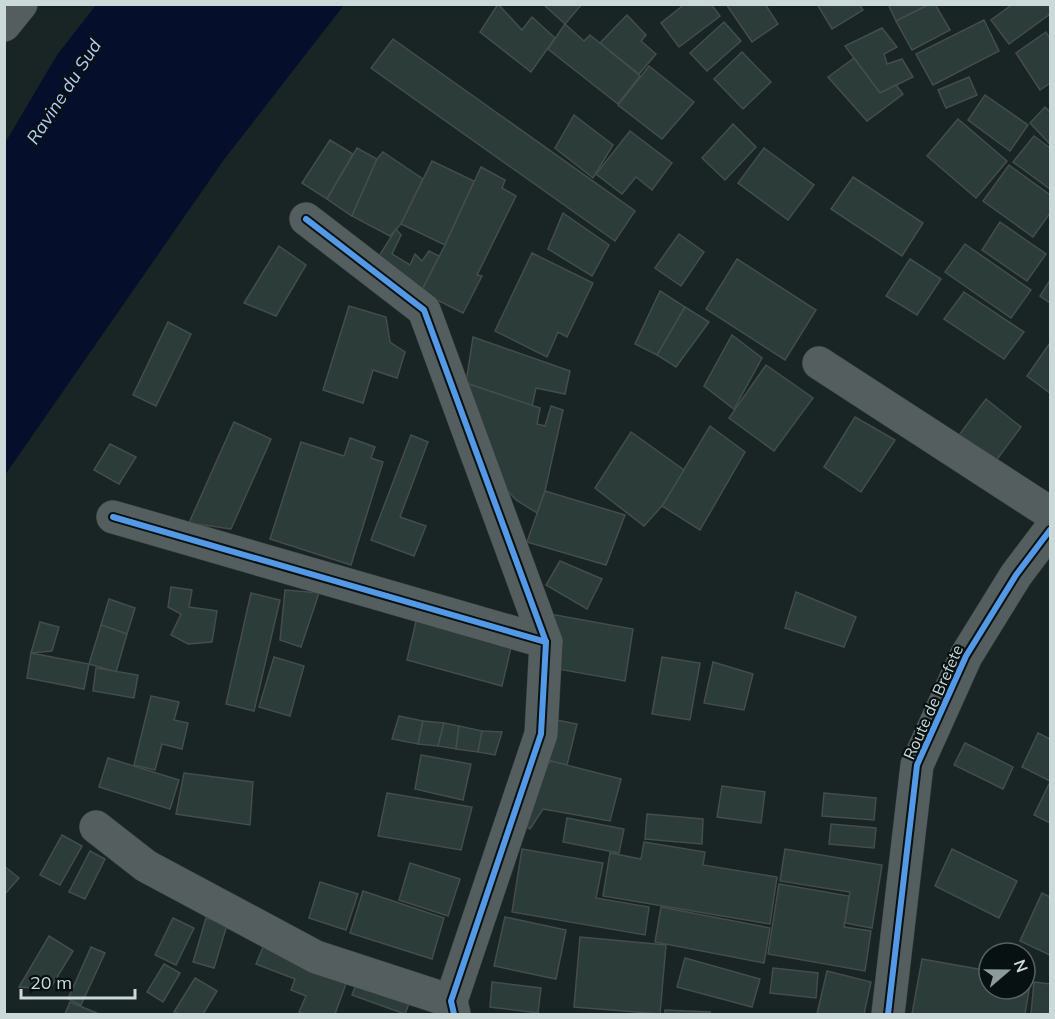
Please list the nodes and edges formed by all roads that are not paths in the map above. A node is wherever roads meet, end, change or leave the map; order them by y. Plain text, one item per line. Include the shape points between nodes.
1 (21, 4) edge
2 (4, 25) edge
3 (306, 219) dead end
4 (819, 363) dead end
5 (1050, 513) edge
6 (113, 517) dead end
7 (1050, 530) edge
8 (546, 642) junction
9 (96, 827) dead end
10 (452, 1008) edge
11 (888, 1014) edge

1 - 2 street
3 - 8 street via 424,310
4 - 5 street
6 - 8 street
7 - 11 street, Route de Brefete via 1016,575 966,656 917,765
8 - 10 street via 541,734
9 - 10 street via 146,866 316,957

